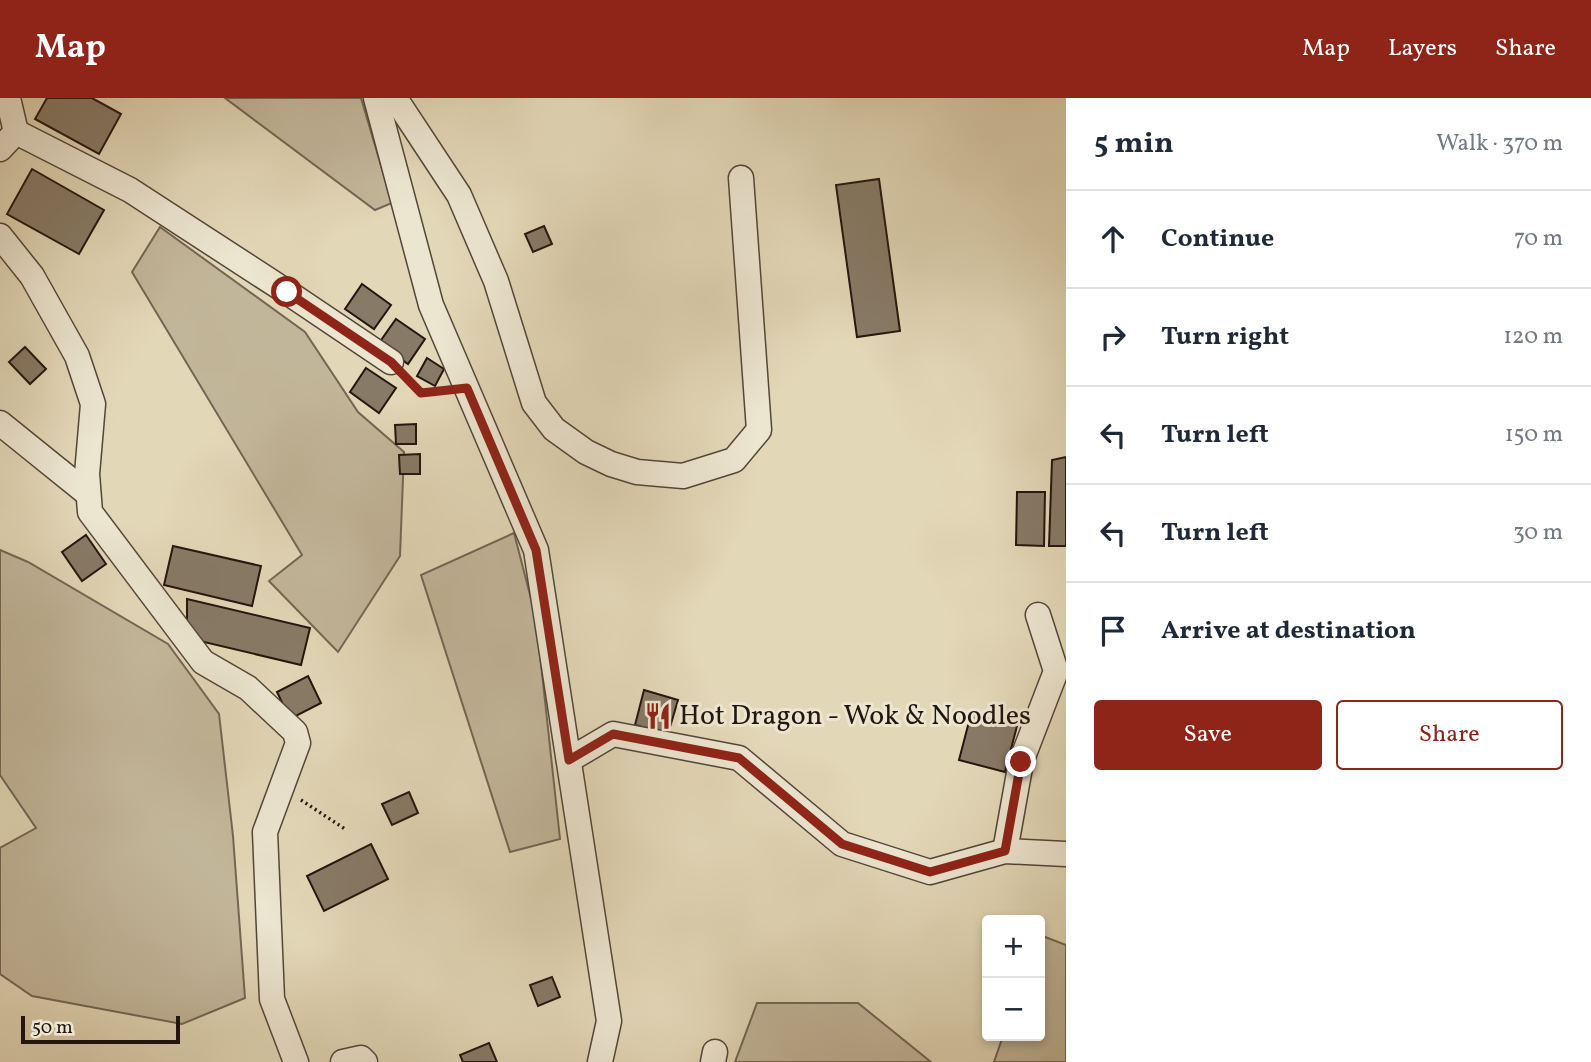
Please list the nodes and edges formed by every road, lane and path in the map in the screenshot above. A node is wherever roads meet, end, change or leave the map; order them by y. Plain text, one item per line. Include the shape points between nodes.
1 (8, 98) edge
2 (376, 98) edge
3 (395, 98) edge
4 (8, 141) edge
5 (741, 178) dead end
6 (0, 236) edge
7 (391, 362) joint
8 (467, 388) junction
9 (0, 423) edge
10 (89, 494) junction
11 (1038, 615) dead end
12 (569, 760) junction
13 (281, 788) junction
14 (345, 830) dead end
15 (1005, 851) junction
16 (1066, 854) edge
17 (296, 1062) edge
18 (343, 1062) edge
19 (365, 1062) edge
20 (600, 1062) edge

1 - 4 street
2 - 8 street via 431,305
3 - 5 street via 459,195 496,281 534,403 554,429 586,452 637,472 683,477 734,460 759,430
4 - 7 street via 130,190
6 - 10 street via 32,276 77,356 93,404 86,474
7 - 8 path via 421,393
8 - 12 street via 536,550
9 - 10 street
10 - 13 street via 90,512 203,662 248,688 295,732 298,743
11 - 15 street via 1056,671 1021,762
12 - 15 street via 613,734 739,758 842,844 930,872
12 - 20 street via 609,1021
13 - 14 path
13 - 17 street via 265,832 272,999
15 - 16 street
18 - 19 street via 361,1058

